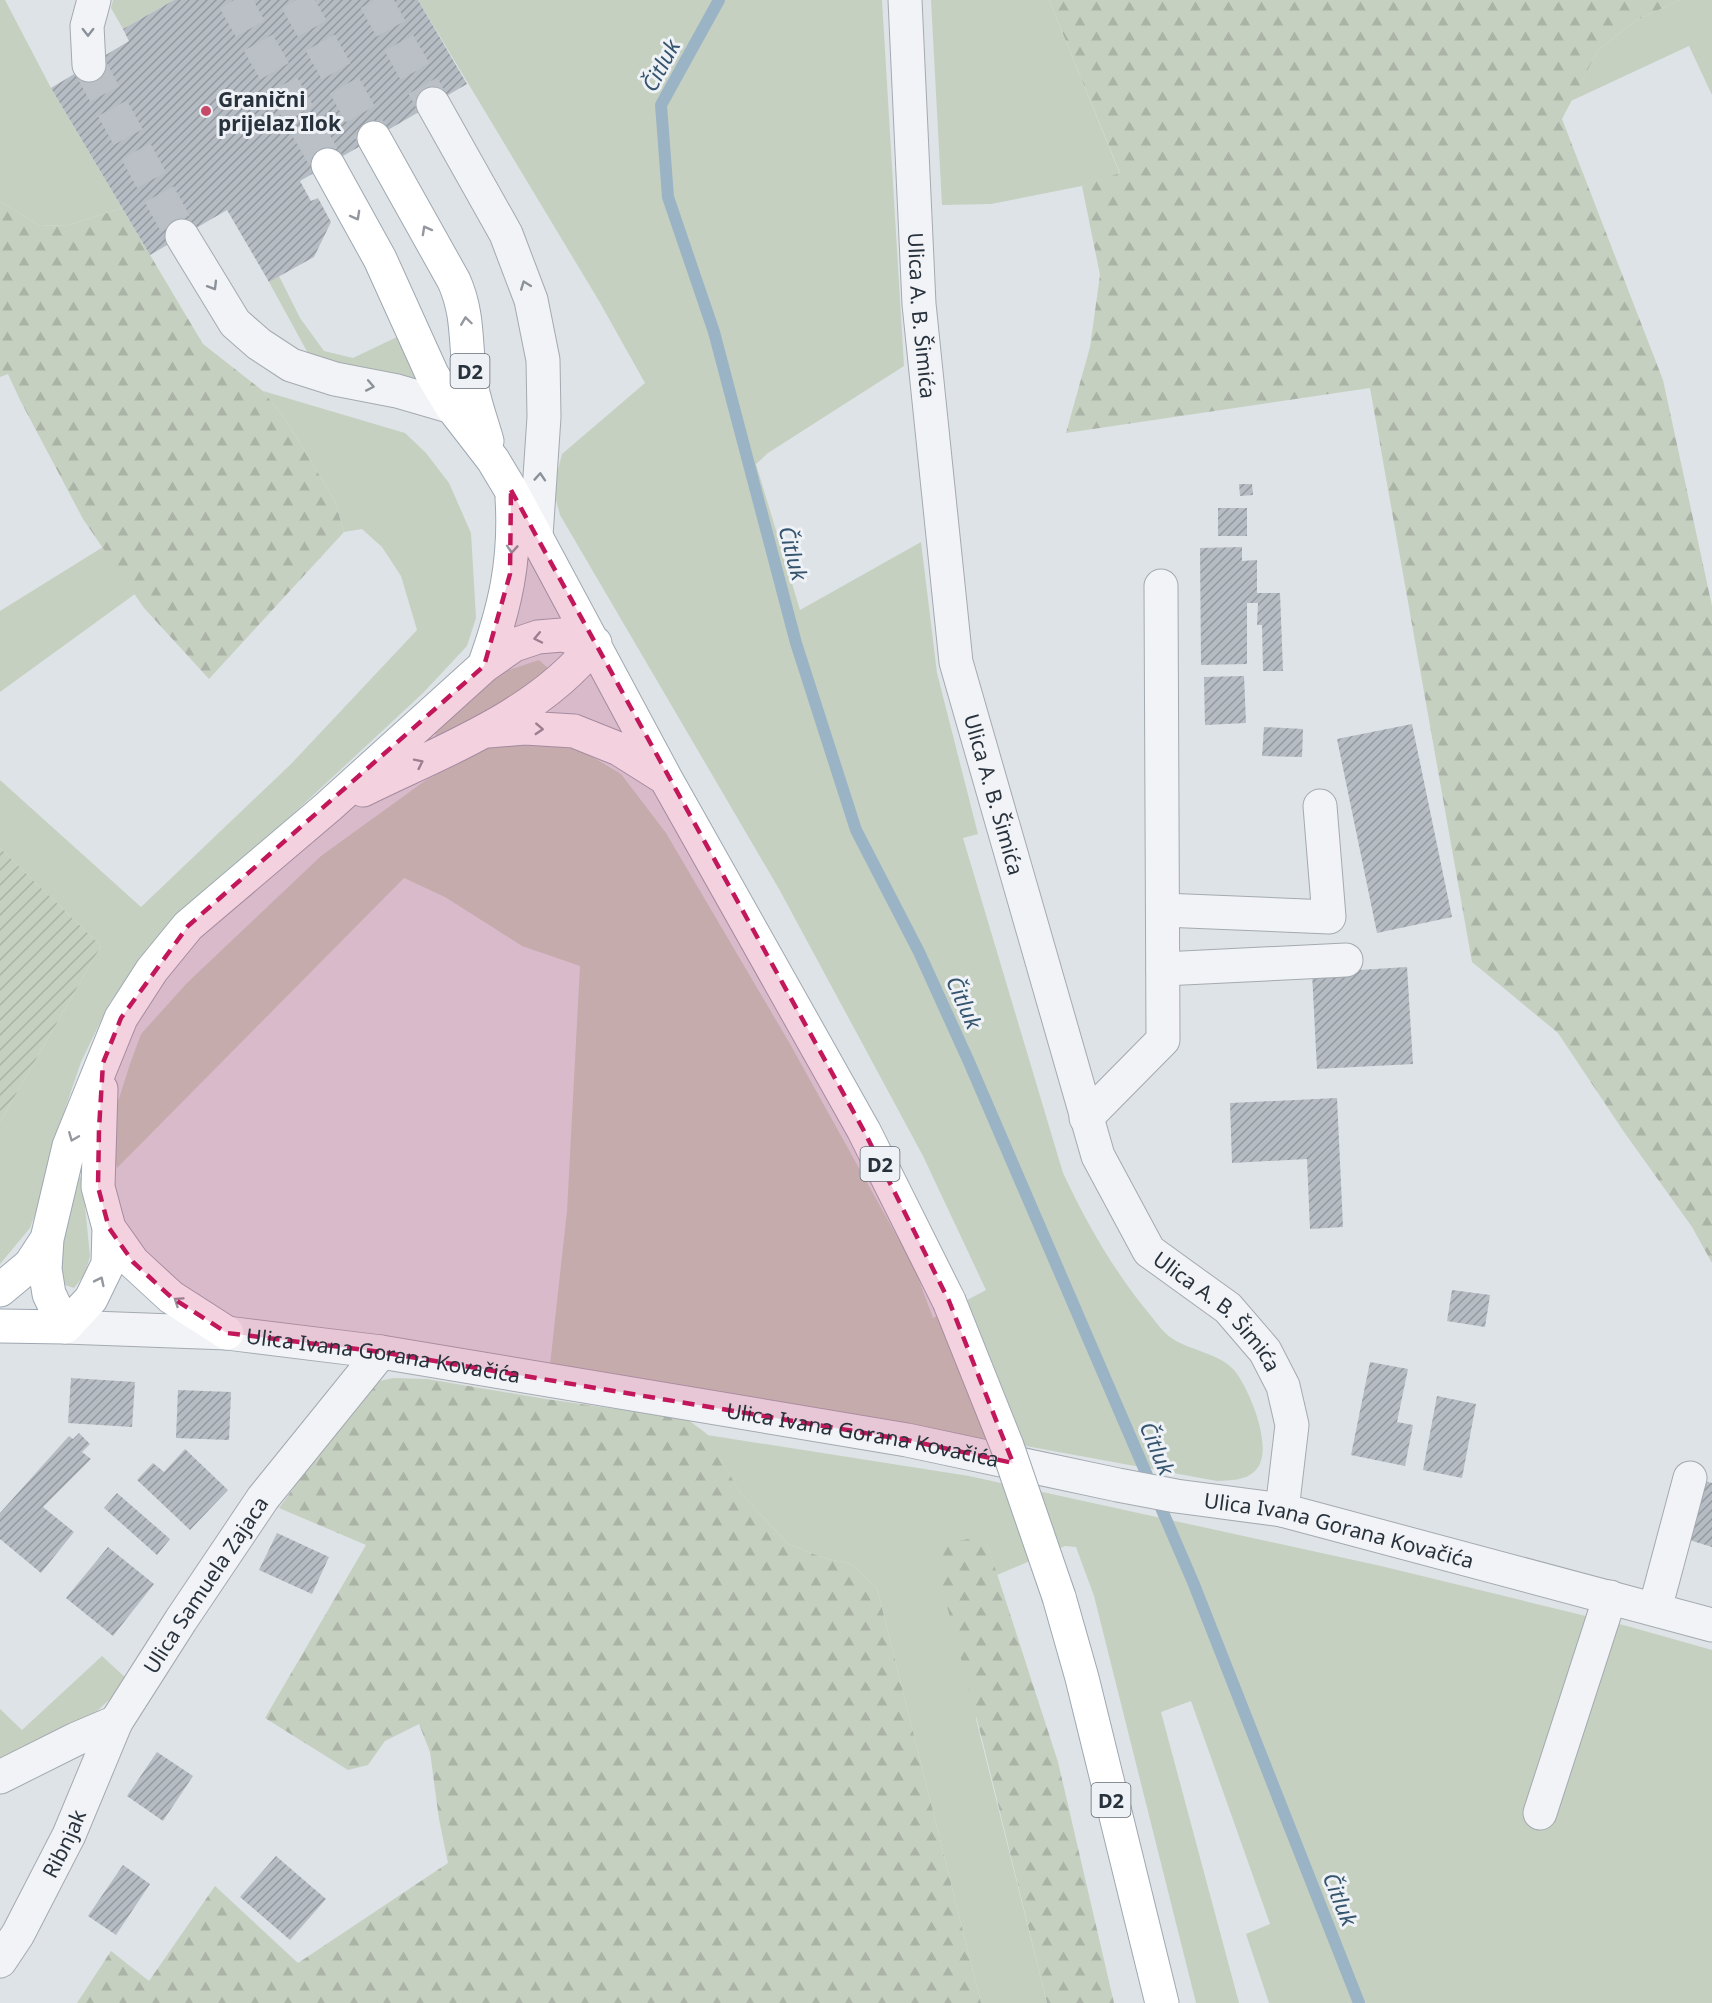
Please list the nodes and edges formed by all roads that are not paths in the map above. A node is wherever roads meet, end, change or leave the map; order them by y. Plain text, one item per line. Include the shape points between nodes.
1 (94, 0) edge
2 (905, 0) edge
3 (89, 65) tunnel mouth
4 (433, 104) tunnel mouth
5 (374, 138) tunnel mouth
6 (328, 165) tunnel mouth
7 (182, 237) tunnel mouth
8 (452, 407) junction
9 (493, 460) junction
10 (511, 490) junction
11 (536, 536) junction
12 (1161, 586) dead end
13 (595, 643) junction
14 (484, 666) junction
15 (481, 732) junction
16 (666, 779) junction
17 (1320, 806) dead end
18 (328, 807) junction
19 (1163, 910) junction
20 (1346, 960) dead end
21 (1162, 969) junction
22 (103, 1063) junction
23 (1086, 1118) junction
24 (109, 1228) junction
25 (47, 1239) junction
26 (0, 1290) edge
27 (0, 1326) edge
28 (65, 1327) junction
29 (226, 1333) junction
30 (381, 1352) junction
31 (1690, 1478) dead end
32 (1282, 1510) junction
33 (1610, 1597) junction
34 (1655, 1609) junction
35 (1712, 1625) edge
36 (116, 1722) junction
37 (0, 1777) edge
38 (1540, 1813) dead end
39 (0, 1961) edge
40 (1162, 2003) edge

1 -> 3 street via 87,26
2 - 23 street, Ulica A. B. Šimića via 919,304 956,662
11 -> 4 street via 544,417 543,360 531,300 506,234
9 -> 5 main road, D2 via 470,377 461,296
6 -> 8 main road, D2 via 380,259 432,374
7 -> 8 street via 236,323 291,365
8 - 9 main road, D2
9 - 10 main road, D2
10 - 11 main road, D2
10 -> 14 main road via 514,530 510,574
11 - 13 main road, D2
12 - 19 street
13 -> 14 main road via 562,634 538,637 514,645
13 - 15 main road via 556,684
13 - 16 main road, D2
14 - 18 main road
15 -> 16 main road via 525,728 574,731 619,749
18 -> 15 main road
16 - 40 main road, D2, bridge via 864,1131 948,1301 1007,1446 1059,1597 1082,1678
17 - 19 street via 1329,917
18 - 22 main road via 188,926 152,970 121,1018
19 - 21 street
20 - 21 street
21 - 23 street via 1163,1040
22 - 24 main road via 98,1187
22 -> 25 main road via 69,1146
23 - 32 street, Ulica A. B. Šimića via 1098,1156 1149,1251 1228,1308 1265,1351 1283,1386 1292,1425
28 -> 24 main road via 91,1299 108,1264
29 -> 24 main road via 171,1297 133,1262
25 - 26 main road via 30,1265
25 - 28 main road via 45,1269 49,1294
27 - 28 main road, Ulica Ivana Gorana Kovačića
28 - 29 street, Ulica Ivana Gorana Kovačića
29 - 30 street, Ulica Ivana Gorana Kovačića
30 - 32 street, Ulica Ivana Gorana Kovačića via 907,1440 1176,1496
30 - 36 street, Ulica Samuela Zajaca via 263,1498
31 - 34 street
32 - 33 street, Ulica Ivana Gorana Kovačića
33 - 34 street, Ulica Ivana Gorana Kovačića
33 - 38 street
34 - 35 street, Ulica Ivana Gorana Kovačića
36 - 37 street
36 - 39 street, Ribnjak via 69,1835

